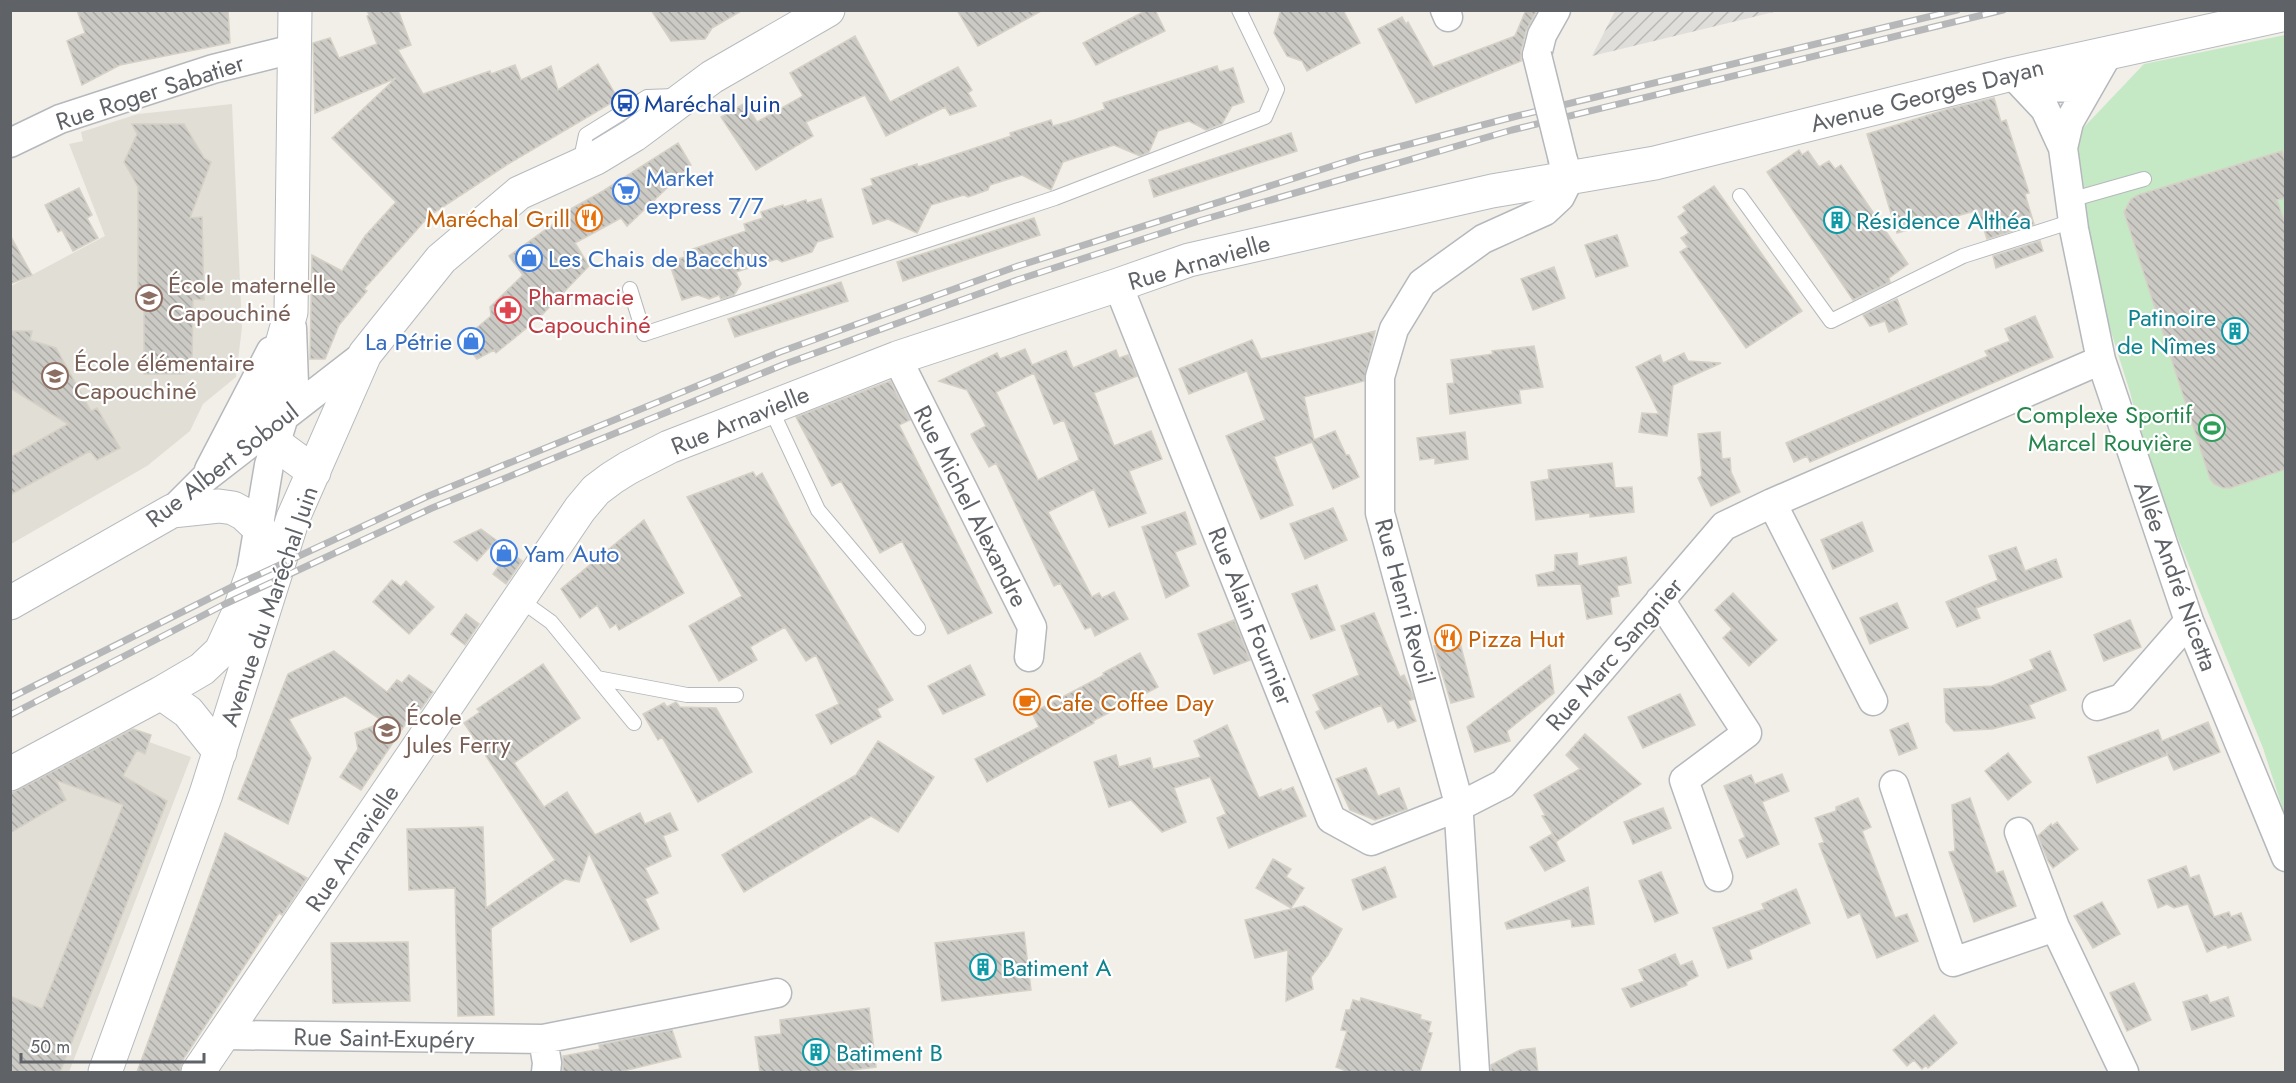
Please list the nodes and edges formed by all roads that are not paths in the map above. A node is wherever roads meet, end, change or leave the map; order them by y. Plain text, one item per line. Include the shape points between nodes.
1 (295, 10) edge
2 (828, 10) edge
3 (1239, 10) edge
4 (1556, 10) edge
5 (2286, 14) edge
6 (293, 49) junction
7 (2109, 52) junction
8 (2018, 80) junction
9 (2088, 88) junction
10 (10, 143) edge
11 (2062, 148) junction
12 (1566, 170) junction
13 (2144, 179) dead end
14 (1740, 196) dead end
15 (2072, 210) junction
16 (1118, 285) junction
17 (630, 289) dead end
18 (291, 312) junction
19 (365, 354) junction
20 (897, 358) junction
21 (2101, 360) junction
22 (770, 407) junction
23 (274, 431) junction
24 (314, 472) junction
25 (205, 478) junction
26 (1772, 503) junction
27 (172, 511) junction
28 (259, 528) junction
29 (250, 578) junction
30 (519, 599) junction
31 (1660, 600) junction
32 (10, 603) edge
33 (2188, 621) junction
34 (918, 628) dead end
35 (1029, 657) dead end
36 (597, 678) junction
37 (160, 693) junction
38 (736, 695) dead end
39 (1873, 701) dead end
40 (2097, 706) dead end
41 (634, 723) dead end
42 (220, 752) junction
43 (10, 774) edge
44 (1894, 785) dead end
45 (1458, 807) junction
46 (2019, 832) dead end
47 (2286, 857) edge
48 (1718, 877) dead end
49 (2055, 927) junction
50 (777, 993) dead end
51 (225, 1035) junction
52 (543, 1039) junction
53 (105, 1072) edge
54 (198, 1072) edge
55 (546, 1072) edge
56 (1475, 1072) edge
57 (2124, 1072) edge

1 - 6 street
2 - 19 street, Avenue du Maréchal Juin via 712,77 596,158 519,193 441,259
3 - 17 lane via 1277,89 1265,117 1055,198 644,334
4 - 12 street, bridge via 1542,35 1537,55
5 - 7 street, Avenue Georges Dayan
6 - 10 street, Rue Roger Sabatier via 213,69 72,115
6 - 18 street
7 - 8 street, Avenue Georges Dayan
7 - 9 street, Allée André Nicetta
8 - 9 street
8 - 11 street, Allée André Nicetta via 2045,109
8 - 12 street, Avenue Georges Dayan via 1655,163
9 - 11 street, Allée André Nicetta via 2069,122
11 - 15 street, Allée André Nicetta
12 - 16 street, Rue Arnavielle via 1492,191 1189,260
12 - 45 street, Rue Henri Revoil via 1560,197 1545,211 1483,239 1422,283 1394,329 1380,376 1380,513
13 - 15 lane
14 - 15 lane via 1831,321 1963,256
15 - 21 street, Allée André Nicetta
16 - 20 street, Rue Arnavielle
16 - 45 street, Rue Alain Fournier via 1331,819 1371,841
18 - 23 street via 266,401
18 - 25 street
19 - 23 street, Rue Albert Soboul
19 - 24 street, Avenue du Maréchal Juin
20 - 22 street, Rue Arnavielle
20 - 35 street, Rue Michel Alexandre via 1032,627
21 - 26 street, Rue Marc Sangnier
21 - 33 street, Allée André Nicetta
22 - 30 street, Rue Arnavielle via 669,447 596,490
22 - 34 lane via 818,510
23 - 24 street
23 - 25 street, Rue Albert Soboul
23 - 28 street
24 - 29 street via 286,503
24 - 42 street, Avenue du Maréchal Juin via 293,518
25 - 27 street, Rue Albert Soboul
26 - 31 street, Rue Marc Sangnier via 1724,526
26 - 39 street
27 - 28 street via 233,508
27 - 32 street, Rue Albert Soboul
28 - 29 street
29 - 37 street via 221,651 202,669
30 - 36 lane via 552,622
30 - 51 street, Rue Arnavielle
31 - 45 street, Rue Marc Sangnier via 1503,784
31 - 48 street via 1747,733 1684,780
33 - 40 street via 2122,698
33 - 47 street, Allée André Nicetta
36 - 38 lane via 687,695
36 - 41 lane
37 - 42 street via 188,712
37 - 43 street
42 - 53 street, Avenue du Maréchal Juin
44 - 49 street via 1953,962
45 - 56 street, Rue Henri Revoil
46 - 49 street
49 - 57 street
50 - 52 street, Rue Saint-Exupéry
51 - 52 street, Rue Saint-Exupéry
51 - 54 street, Rue Arnavielle
52 - 55 street

